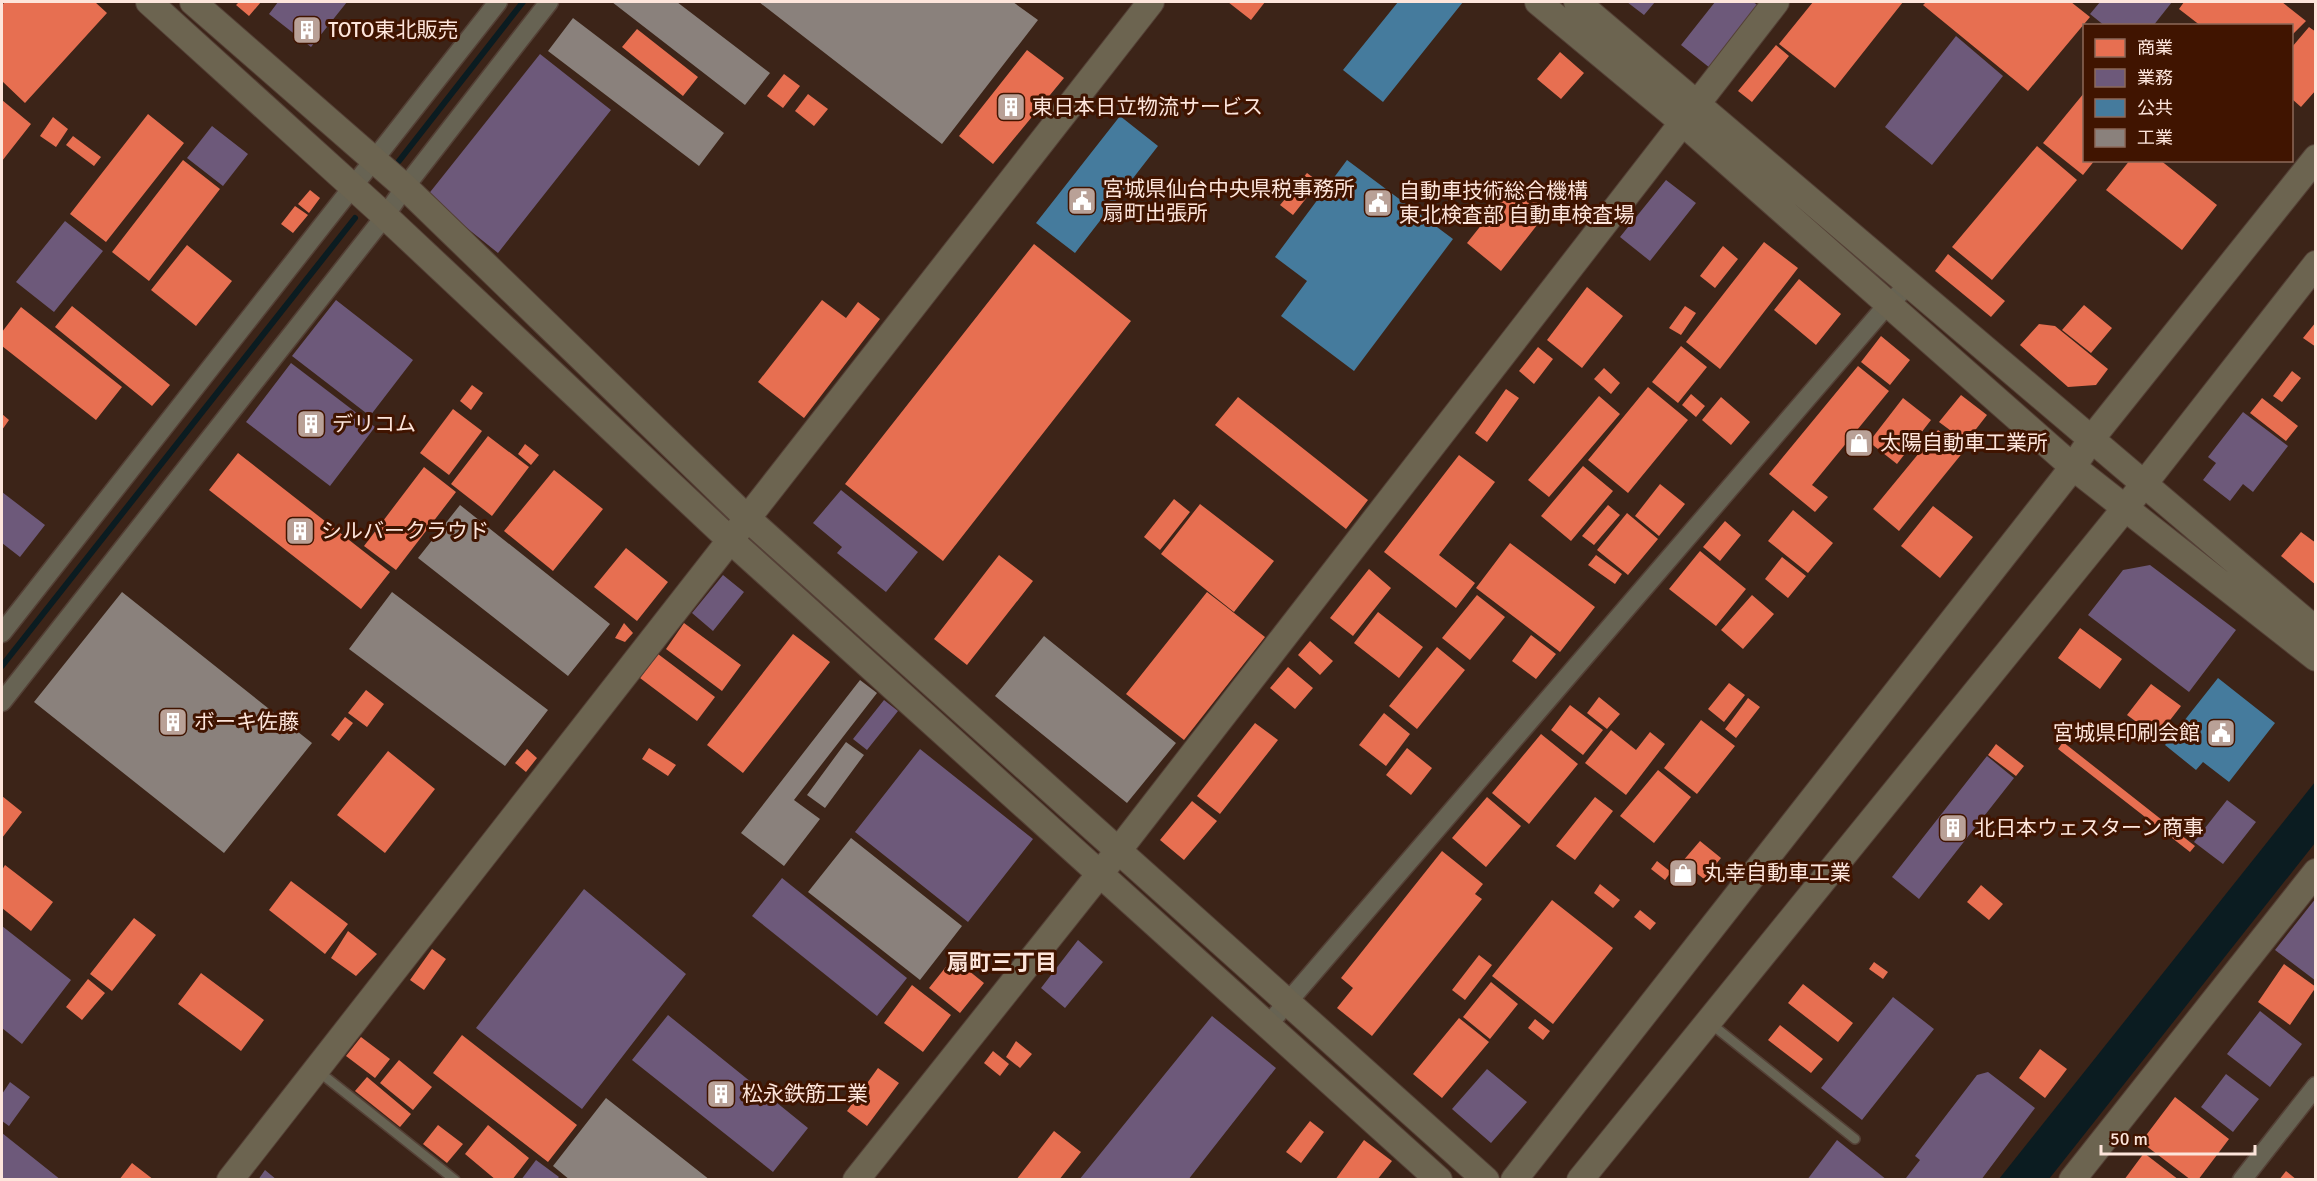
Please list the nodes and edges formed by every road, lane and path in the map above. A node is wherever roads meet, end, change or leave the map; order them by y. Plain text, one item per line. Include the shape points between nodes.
1 (148, 2) edge
2 (193, 2) edge
3 (498, 2) edge
4 (549, 2) edge
5 (1151, 2) edge
6 (1538, 2) edge
7 (1577, 2) edge
8 (1776, 2) edge
9 (1689, 113) junction
10 (2316, 158) edge
11 (374, 160) junction
12 (354, 187) junction
13 (405, 187) junction
14 (385, 216) junction
15 (2316, 264) edge
16 (1910, 284) junction
17 (1888, 304) junction
18 (2092, 438) junction
19 (2073, 467) junction
20 (2144, 483) junction
21 (2126, 507) junction
22 (746, 517) junction
23 (729, 539) junction
24 (2316, 630) edge
25 (2, 633) edge
26 (2316, 658) edge
27 (2, 702) edge
28 (1118, 850) junction
29 (2316, 872) edge
30 (1100, 873) junction
31 (1287, 1002) junction
32 (1709, 1022) junction
33 (1268, 1025) junction
34 (316, 1069) junction
35 (2316, 1086) edge
36 (1854, 1139) dead end
37 (230, 1179) edge
38 (455, 1179) edge
39 (856, 1179) edge
40 (1439, 1179) edge
41 (1486, 1179) edge
42 (1514, 1179) edge
43 (1580, 1179) edge
44 (2072, 1179) edge
45 (2242, 1179) edge

1 - 12 street
2 - 11 street
3 - 11 street
4 - 13 street
5 - 22 street
6 - 9 street
7 - 9 street
8 - 9 street
9 - 16 street
9 - 17 street
9 - 28 street
10 - 18 street
11 - 12 street
11 - 13 street
12 - 14 street
12 - 25 street
13 - 14 street
13 - 22 street
14 - 23 street
14 - 27 street
15 - 20 street
16 - 17 street
16 - 18 street
17 - 19 street
17 - 31 street
18 - 19 street
18 - 20 street
19 - 21 street
19 - 42 street
20 - 21 street
20 - 24 street
21 - 26 street
21 - 32 street
22 - 23 street
22 - 28 street
23 - 30 street
23 - 34 street
28 - 30 street
28 - 31 street
29 - 44 street
30 - 33 street
30 - 39 street
31 - 33 street
31 - 41 street
32 - 36 lane
32 - 43 street
33 - 40 street
34 - 37 street
34 - 38 lane
35 - 45 street

